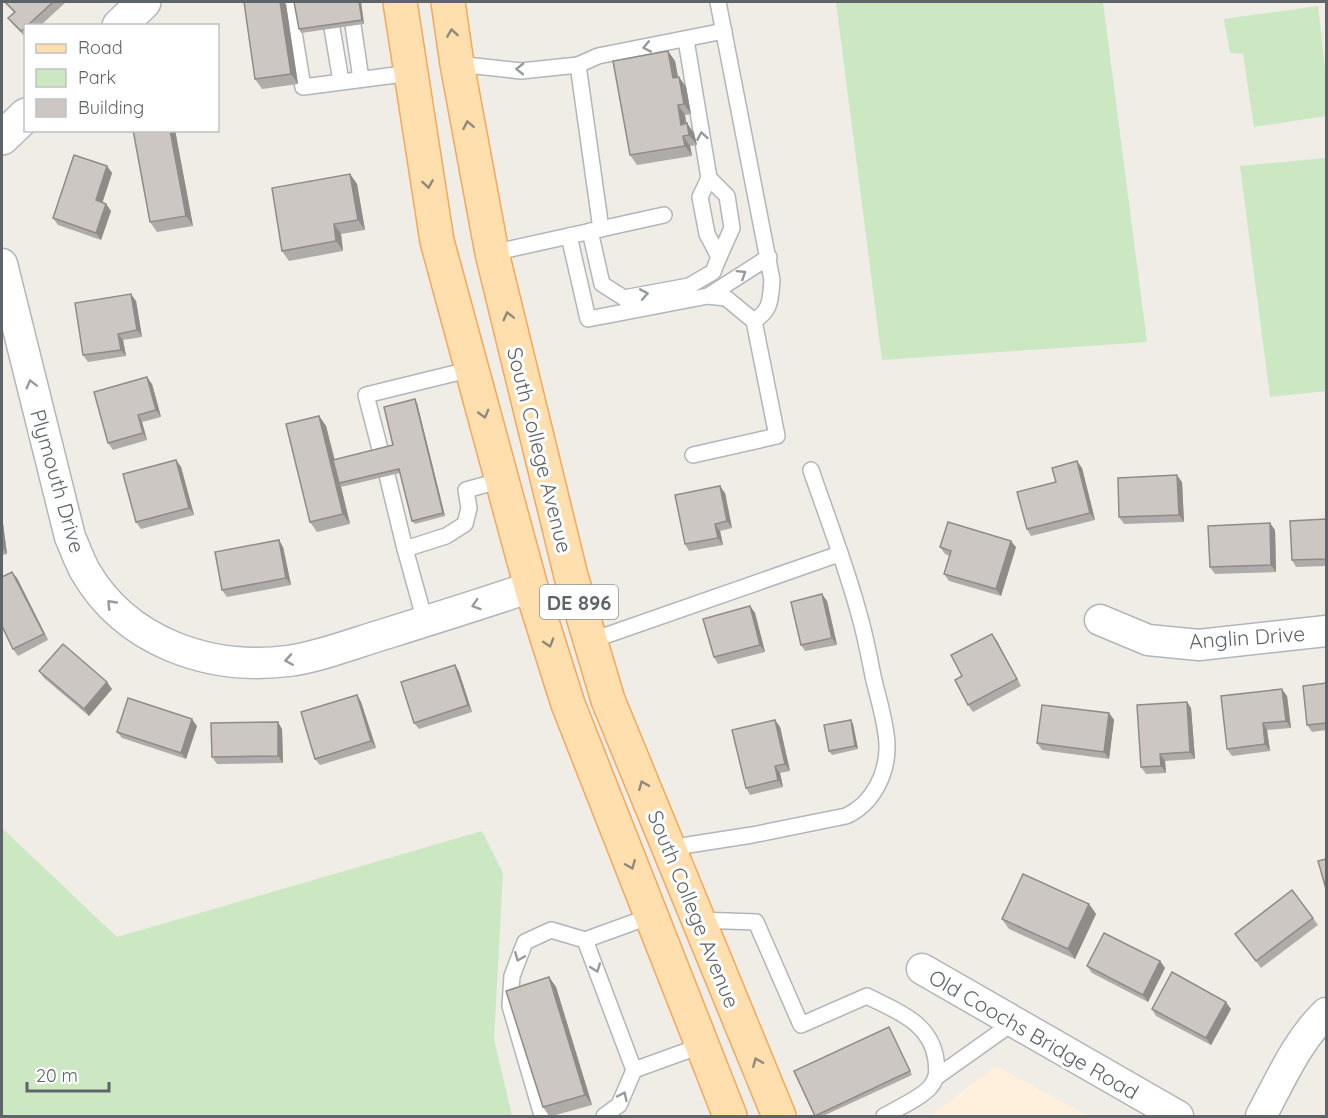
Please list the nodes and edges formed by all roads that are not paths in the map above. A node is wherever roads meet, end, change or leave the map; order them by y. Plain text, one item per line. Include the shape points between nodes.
1 (144, 2) edge
2 (290, 2) edge
3 (400, 2) edge
4 (448, 2) edge
5 (718, 2) edge
6 (121, 24) edge
7 (353, 25) edge
8 (332, 28) edge
9 (724, 31) junction
10 (686, 40) junction
11 (457, 64) junction
12 (578, 65) junction
13 (411, 73) junction
14 (361, 79) junction
15 (340, 81) junction
16 (24, 117) edge
17 (2, 138) edge
18 (709, 178) junction
19 (664, 215) dead end
20 (595, 230) junction
21 (569, 236) junction
22 (492, 253) junction
23 (719, 256) junction
24 (769, 257) junction
25 (2, 264) edge
26 (708, 296) junction
27 (754, 321) junction
28 (472, 369) junction
29 (381, 453) edge
30 (693, 455) dead end
31 (811, 470) dead end
32 (387, 475) edge
33 (502, 480) junction
34 (405, 549) junction
35 (839, 554) junction
36 (531, 587) junction
37 (1100, 620) dead end
38 (426, 621) junction
39 (1326, 631) edge
40 (590, 641) junction
41 (669, 848) junction
42 (651, 916) junction
43 (698, 920) junction
44 (585, 940) junction
45 (922, 969) dead end
46 (1326, 1013) edge
47 (1014, 1022) junction
48 (702, 1045) junction
49 (634, 1070) junction
50 (938, 1076) junction
51 (546, 1116) edge
52 (604, 1116) edge
53 (730, 1116) edge
54 (779, 1116) edge
55 (884, 1116) edge
56 (1178, 1116) edge
57 (1261, 1116) edge

1 - 6 street
2 - 15 lane via 303,87
3 - 13 main road, South College Avenue / DE 896
11 -> 4 main road, South College Avenue / DE 896
5 - 9 lane
7 - 14 lane
8 - 15 lane
9 - 10 lane
9 - 24 lane
10 -> 12 lane via 598,56
18 -> 10 lane
12 -> 11 lane via 521,70
22 -> 11 main road, South College Avenue / DE 896
12 - 20 lane
13 - 14 lane
13 -> 28 main road, South College Avenue / DE 896 via 437,242
14 - 15 lane
16 - 17 street
18 - 23 lane via 700,197 707,234
18 - 23 lane via 727,196 732,228
19 - 20 lane
20 - 21 lane
20 -> 23 lane via 602,284 624,298 689,286 713,272
21 - 22 lane
21 - 26 lane via 588,320
40 -> 22 main road, South College Avenue / DE 896
26 -> 24 lane
24 - 27 lane via 771,297 766,313
38 -> 25 street, Plymouth Drive via 291,661 255,664 187,653 155,640 124,618 84,570 70,537
26 - 27 lane via 726,298
27 - 30 lane via 777,436
28 - 29 lane via 366,395
28 -> 33 main road, South College Avenue / DE 896
31 - 35 lane
32 - 34 lane
33 - 34 lane via 466,489 469,508 465,524 446,536
33 - 36 main road, South College Avenue / DE 896
34 - 38 lane
35 - 40 lane
35 - 41 lane via 859,613 887,744 880,780 870,798 858,810 834,819
36 -> 38 street, Plymouth Drive
36 -> 42 main road, South College Avenue / DE 896 via 568,704
37 - 39 street, Anglin Drive via 1148,640 1199,645
41 -> 40 main road, South College Avenue / DE 896 via 608,700
41 - 43 main road, South College Avenue / DE 896
42 - 44 lane
42 - 48 main road, South College Avenue / DE 896
43 - 50 lane via 756,922 801,1025 867,996 918,1023 930,1039
54 -> 43 main road, South College Avenue / DE 896
44 -> 49 lane
44 -> 51 lane via 551,930 525,942 512,976 510,1006
45 - 47 street, Old Coochs Bridge Road
46 - 57 street via 1298,1048
47 - 50 lane
47 - 56 street, Old Coochs Bridge Road
48 - 49 lane
48 - 53 main road, South College Avenue / DE 896
52 -> 49 lane via 619,1105
50 - 55 lane via 929,1089

